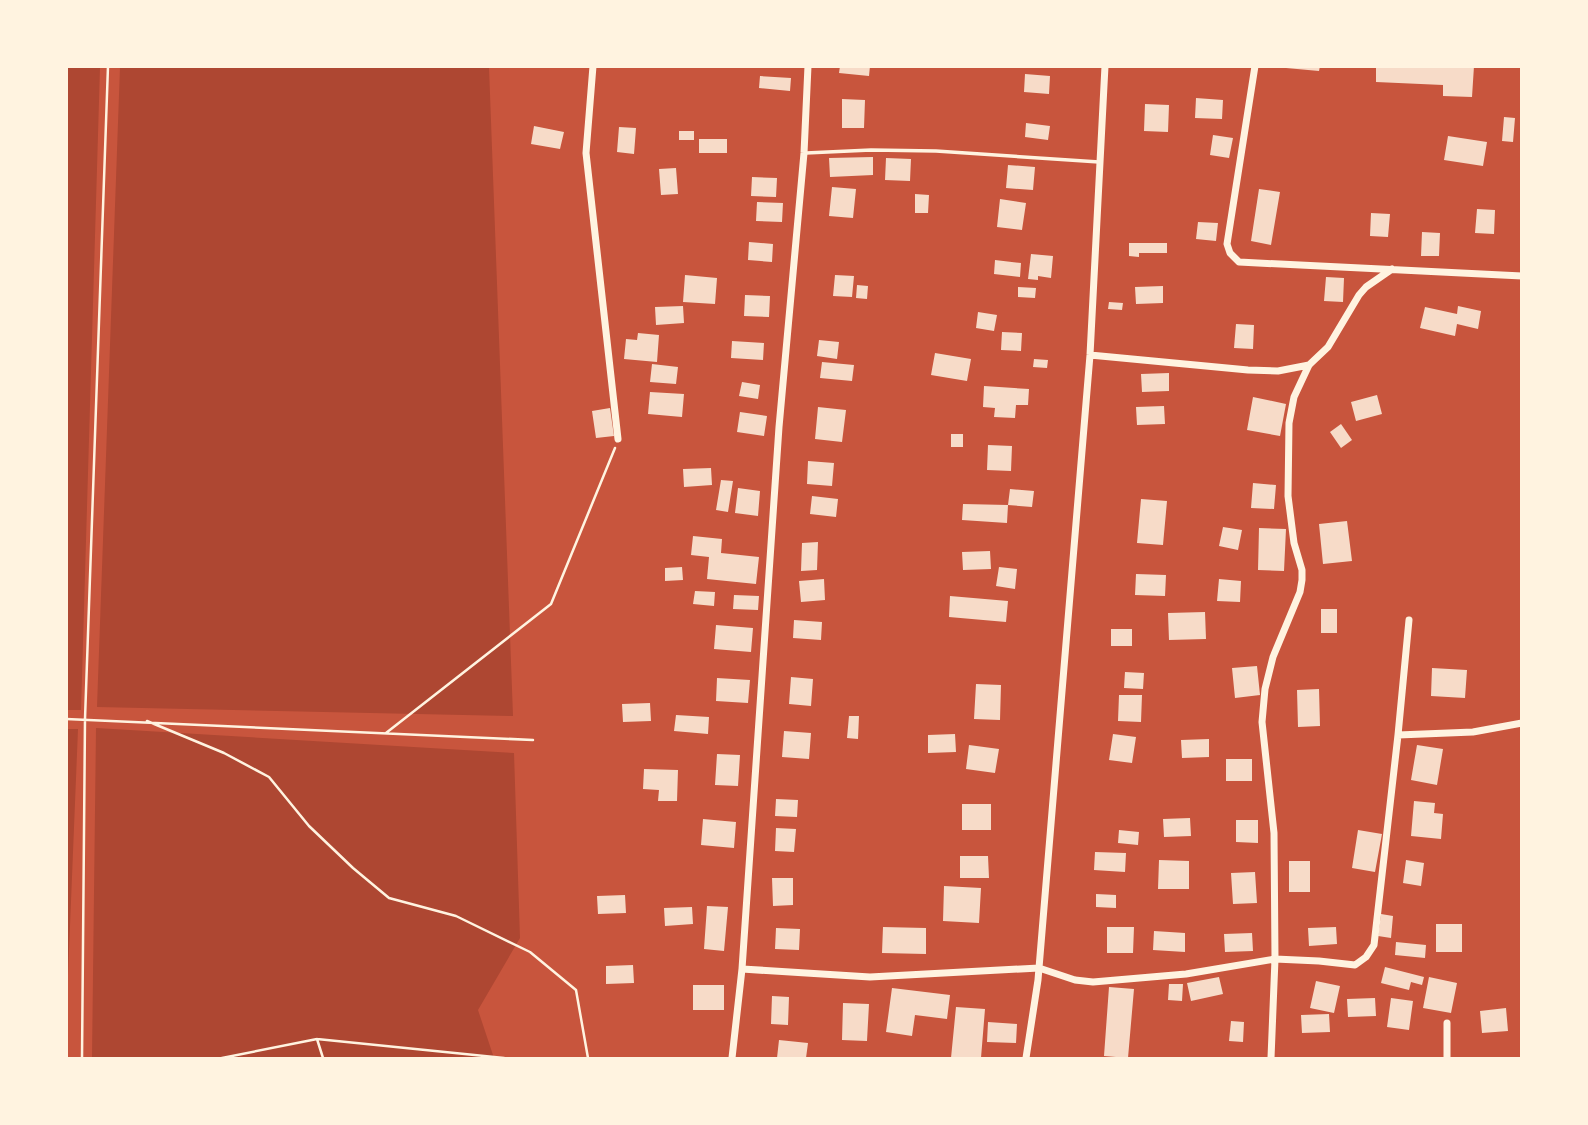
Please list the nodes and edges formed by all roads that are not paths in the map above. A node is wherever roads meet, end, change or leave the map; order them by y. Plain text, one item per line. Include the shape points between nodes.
1 (593, 66) edge
2 (808, 66) edge
3 (1105, 66) edge
4 (1255, 66) edge
5 (804, 153) junction
6 (1099, 162) junction
7 (1392, 269) junction
8 (1521, 276) edge
9 (1090, 355) junction
10 (1309, 365) junction
11 (618, 439) road end
12 (1409, 620) dead end
13 (1521, 723) edge
14 (1398, 735) junction
15 (1275, 959) junction
16 (1039, 968) junction
17 (741, 969) junction
18 (1447, 1023) dead end
19 (732, 1059) edge
20 (1026, 1059) edge
21 (1271, 1059) edge
22 (1447, 1059) edge

1 - 11 street via 586,153
2 - 5 street
3 - 6 street
4 - 7 street via 1227,244 1230,253 1239,262
5 - 6 lane via 936,151
5 - 17 street via 779,427
6 - 9 street
7 - 8 street
7 - 10 street via 1359,295 1328,346
9 - 10 street via 1248,370
9 - 16 street
10 - 15 street via 1294,397 1290,423 1288,496 1302,580 1273,657 1262,722 1274,833
12 - 14 street
13 - 14 street via 1473,732
14 - 15 street via 1374,945 1355,965
15 - 16 street via 1186,974 1093,982
15 - 21 street
16 - 17 street via 870,977
16 - 20 street
17 - 19 street
18 - 22 street

